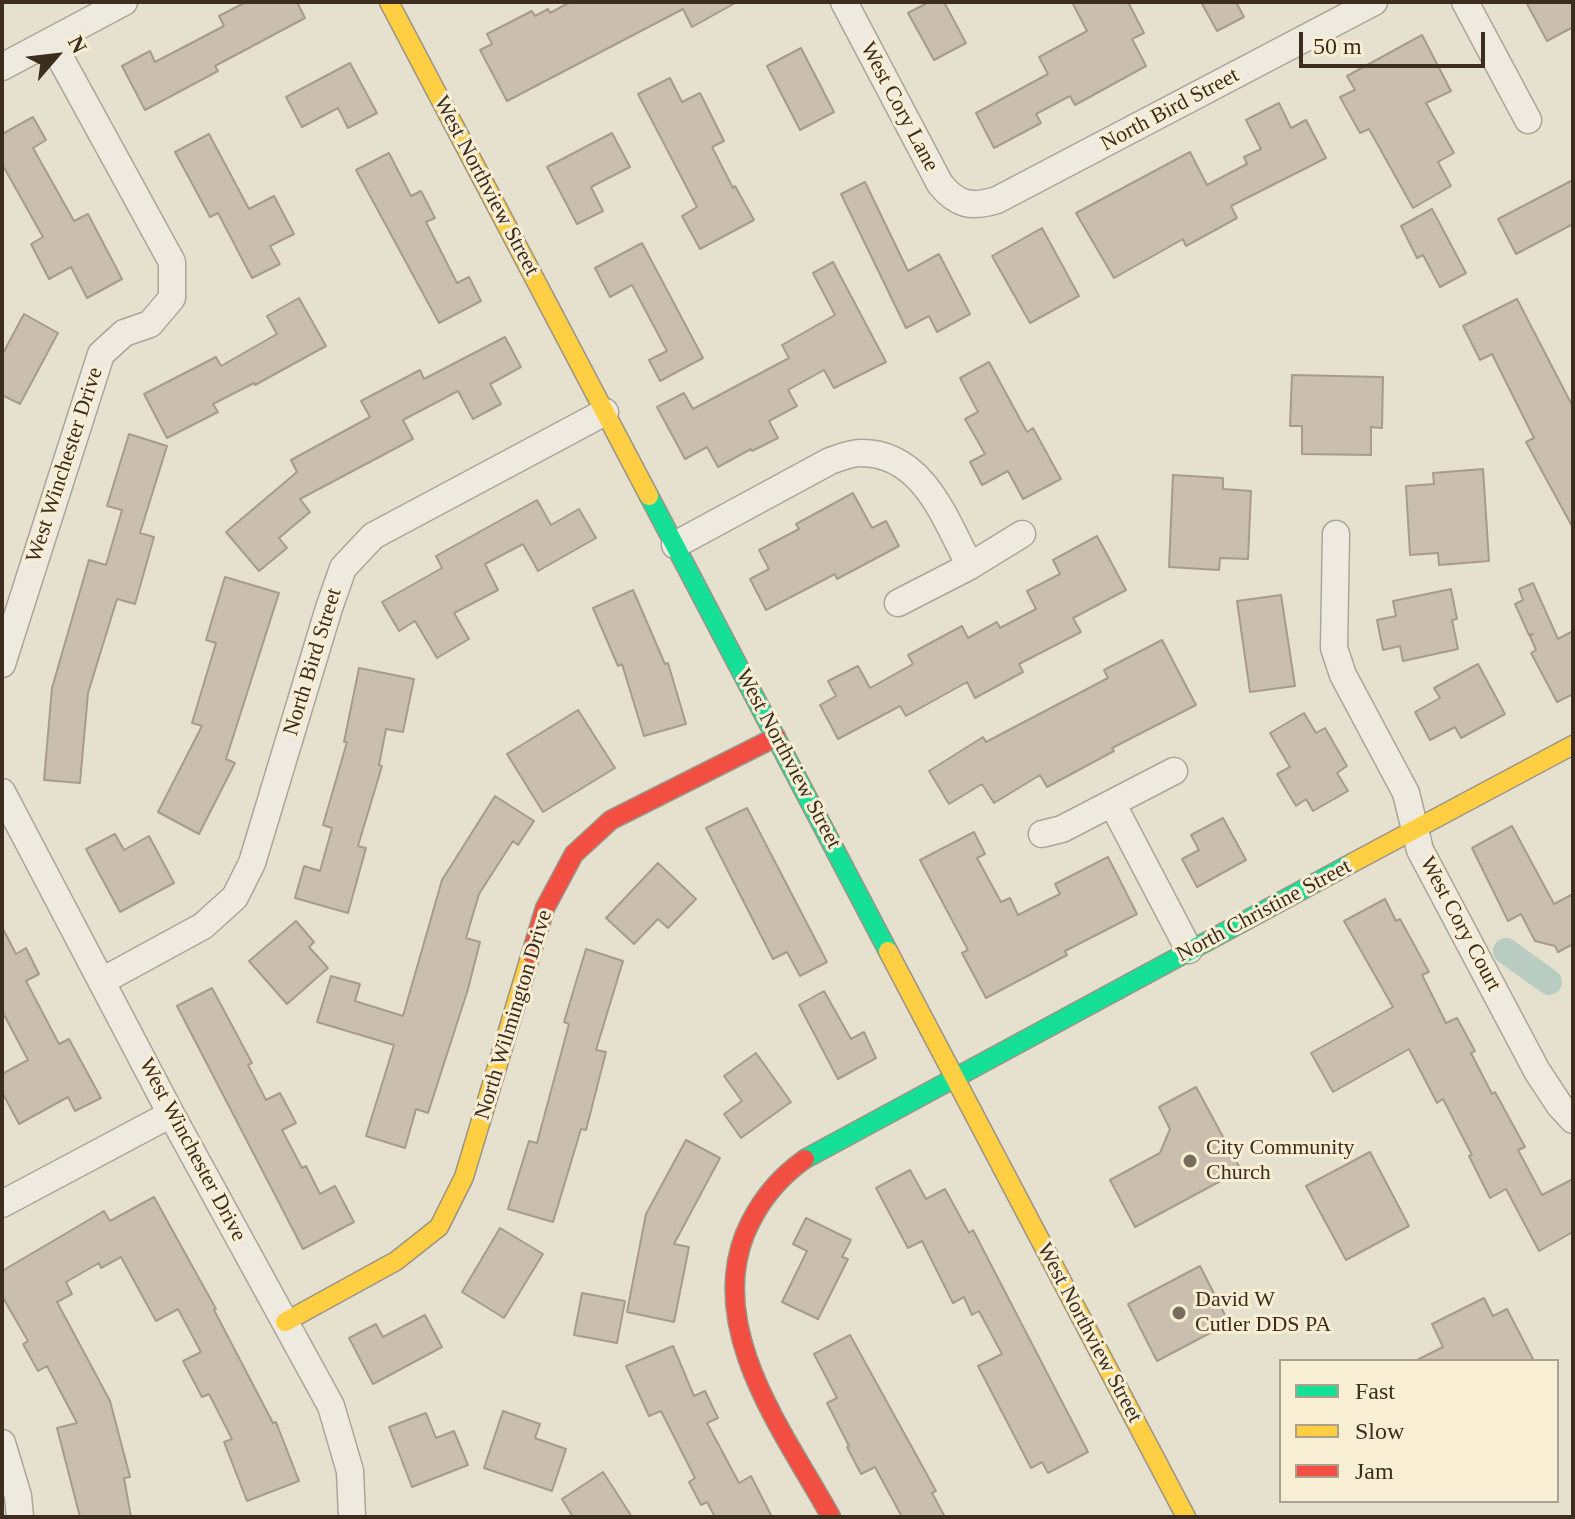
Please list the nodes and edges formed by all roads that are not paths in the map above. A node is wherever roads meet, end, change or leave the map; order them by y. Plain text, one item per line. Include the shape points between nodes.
1 (124, 2) edge
2 (389, 2) edge
3 (844, 2) edge
4 (1374, 2) edge
5 (1465, 2) edge
6 (51, 41) junction
7 (2, 67) edge
8 (1528, 120) dead end
9 (963, 205) joint
10 (605, 412) junction
11 (1022, 534) dead end
12 (1336, 534) dead end
13 (675, 545) junction
14 (970, 566) junction
15 (898, 603) dead end
16 (2, 664) edge
17 (776, 737) junction
18 (1573, 745) edge
19 (1174, 771) dead end
20 (2, 792) edge
21 (1112, 803) junction
22 (1415, 831) junction
23 (1042, 834) dead end
24 (1189, 950) junction
25 (102, 981) junction
26 (954, 1076) junction
27 (171, 1114) junction
28 (1573, 1120) edge
29 (2, 1204) edge
30 (285, 1322) junction
31 (2, 1443) edge
32 (20, 1517) edge
33 (352, 1517) edge
34 (831, 1517) edge
35 (1186, 1517) edge

1 - 6 street
2 - 10 street, West Northview Street
3 - 9 street, West Cory Lane via 940,184
4 - 9 street, North Bird Street via 997,200
5 - 8 street
6 - 7 street
6 - 16 street, West Winchester Drive via 172,262 172,298 150,324 124,333 101,354
10 - 13 street, West Northview Street
10 - 25 street, North Bird Street via 373,536 343,568 252,863 235,897 203,926
11 - 14 street
12 - 22 street, West Cory Court via 1334,648 1406,793
13 - 14 street via 830,461 857,453 886,455 911,469 930,491
13 - 17 street, West Northview Street
14 - 15 street
17 - 26 street, West Northview Street
17 - 30 street, North Wilmington Drive via 611,820 574,854 545,908 464,1177 439,1227 396,1261
18 - 22 street, North Christine Street
19 - 21 street
20 - 25 street, West Winchester Drive
21 - 23 street
21 - 24 street
22 - 24 street, North Christine Street
22 - 28 street, West Cory Court via 1420,850 1537,1071
24 - 26 street, North Christine Street
25 - 27 street, West Winchester Drive
26 - 34 street, North Christine Street via 787,1172 743,1233 733,1287 737,1329 756,1378
26 - 35 street, West Northview Street
27 - 29 street
27 - 30 street, West Winchester Drive
30 - 33 street, West Winchester Drive via 331,1406 350,1471
31 - 32 street

